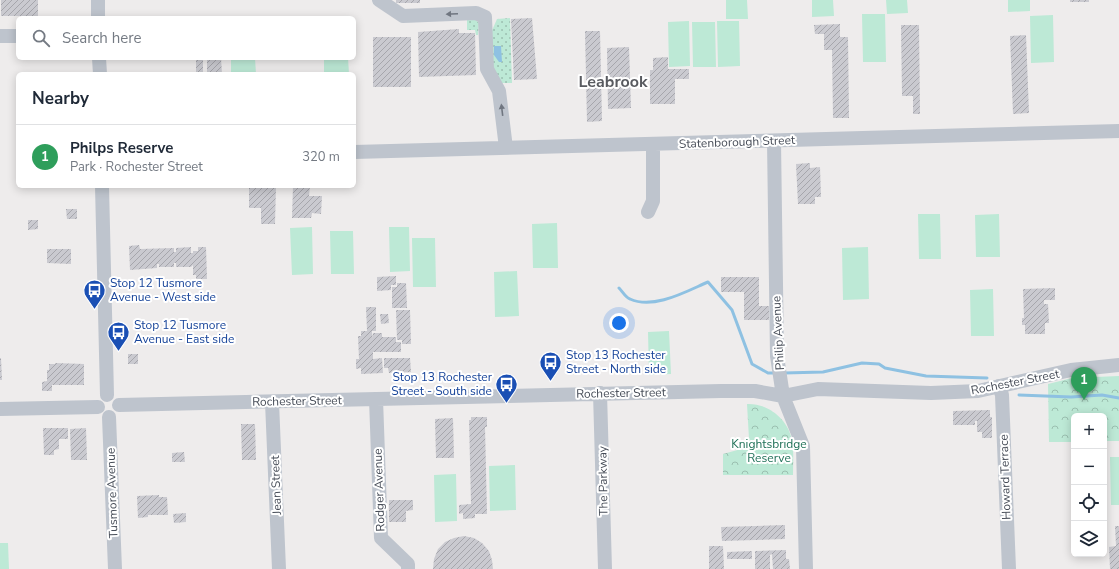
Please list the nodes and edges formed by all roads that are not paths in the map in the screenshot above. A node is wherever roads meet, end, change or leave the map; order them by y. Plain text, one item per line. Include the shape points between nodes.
1 (98, 0) edge
2 (379, 0) edge
3 (98, 16) edge
4 (0, 36) edge
5 (16, 36) edge
6 (99, 60) edge
7 (100, 72) edge
8 (1119, 131) edge
9 (774, 141) junction
10 (652, 144) junction
11 (506, 148) junction
12 (356, 152) edge
13 (102, 188) edge
14 (648, 212) dead end
15 (1119, 365) edge
16 (999, 386) junction
17 (600, 393) junction
18 (107, 395) junction
19 (783, 396) junction
20 (376, 399) junction
21 (272, 402) junction
22 (119, 405) junction
23 (98, 407) junction
24 (0, 409) edge
25 (109, 417) junction
26 (115, 569) edge
27 (279, 569) edge
28 (408, 569) edge
29 (605, 569) edge
30 (806, 569) edge
31 (1009, 569) edge

1 - 3 street
11 -> 2 street via 500,91 487,69 485,17 476,13 403,16
4 - 5 street
6 - 7 street
8 - 9 street, Statenborough Street
9 - 10 street, Statenborough Street
9 - 19 street, Philip Avenue via 776,356
10 - 11 street, Statenborough Street
10 - 14 street via 653,201
11 - 12 street, Statenborough Street
13 - 18 street
15 - 16 street, Rochester Street via 1071,370
16 - 19 street, Rochester Street via 978,391 931,393 818,389
16 - 31 street, Howard Terrace via 1002,395
17 - 19 street, Rochester Street via 756,391
17 - 20 street, Rochester Street
17 - 29 street, The Parkway
18 - 22 street via 114,396
18 - 23 street via 99,400
19 - 30 street, Philip Avenue via 803,446
20 - 21 street, Rochester Street
20 - 28 street, Rodger Avenue via 381,538 408,564
21 - 22 street, Rochester Street
21 - 27 street, Jean Street
22 - 25 street via 117,413
23 - 24 street
23 - 25 street via 101,414
25 - 26 street, Tusmore Avenue

